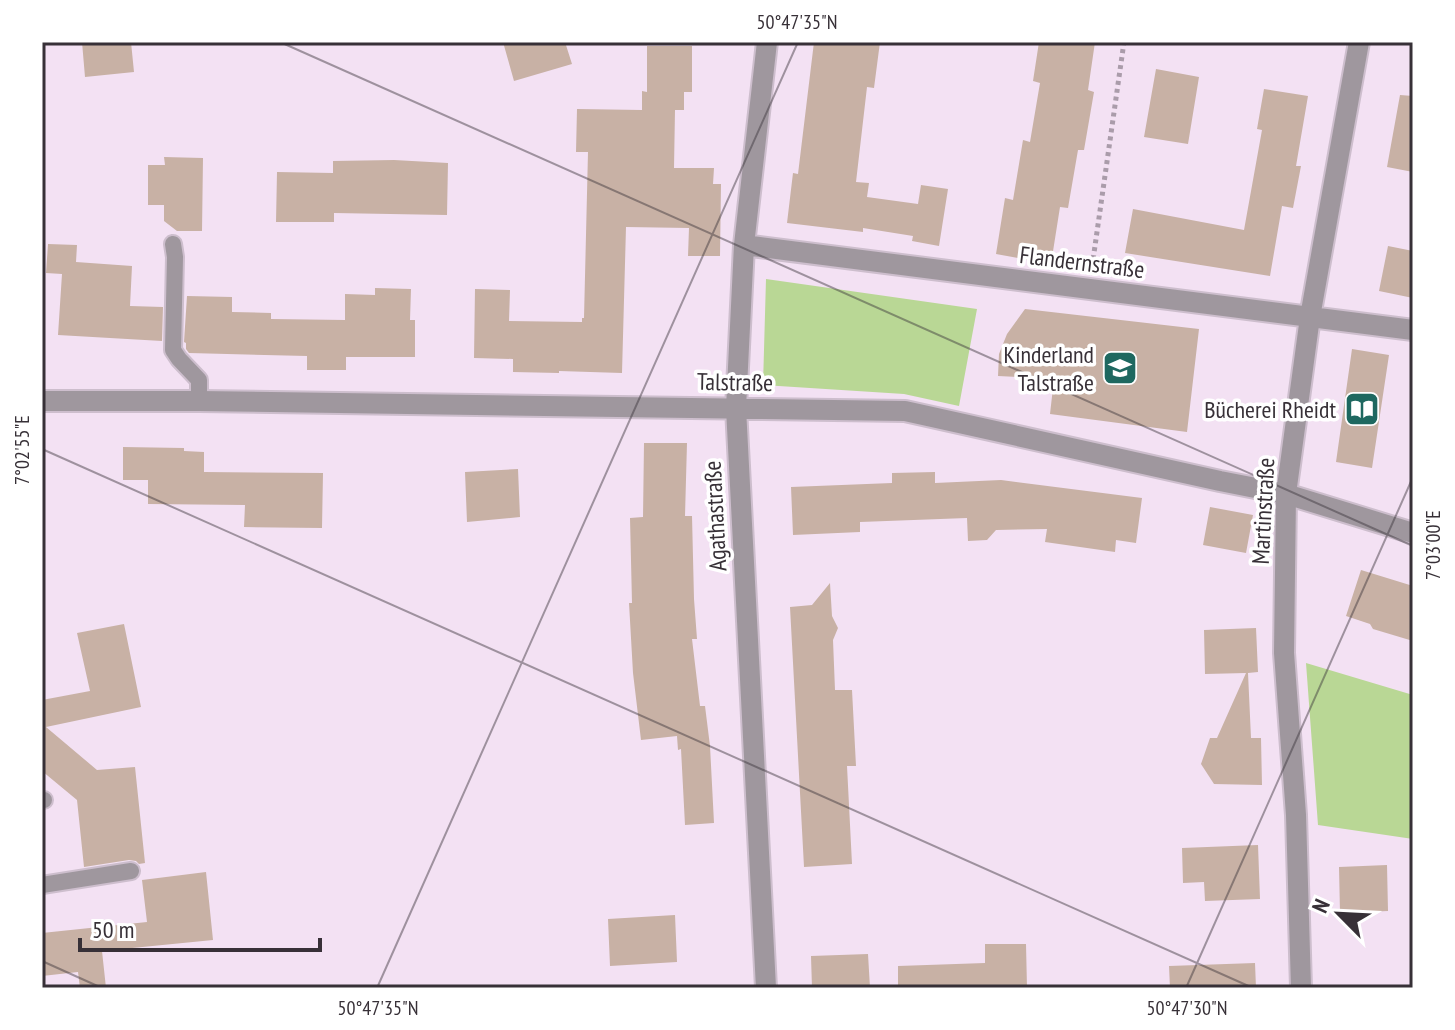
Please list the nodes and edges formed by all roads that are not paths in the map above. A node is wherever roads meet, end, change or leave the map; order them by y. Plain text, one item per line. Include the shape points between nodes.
1 (767, 42) edge
2 (1359, 42) edge
3 (173, 244) dead end
4 (744, 245) junction
5 (1310, 317) junction
6 (1413, 330) edge
7 (42, 401) edge
8 (199, 401) junction
9 (736, 408) junction
10 (1286, 494) junction
11 (1413, 533) edge
12 (131, 871) dead end
13 (42, 885) edge
14 (766, 988) edge
15 (1301, 988) edge

1 - 4 street, Agathastraße
2 - 5 street, Martinstraße
3 - 8 lane via 173,350 199,380
4 - 5 street, Flandernstraße
4 - 9 street, Agathastraße
5 - 6 street, Flandernstraße
5 - 10 street, Martinstraße
7 - 8 street, Talstraße
8 - 9 street, Talstraße
9 - 10 street, Talstraße via 905,411
9 - 14 street, Agathastraße
10 - 11 street, Talstraße
10 - 15 street, Martinstraße via 1284,653
12 - 13 lane

